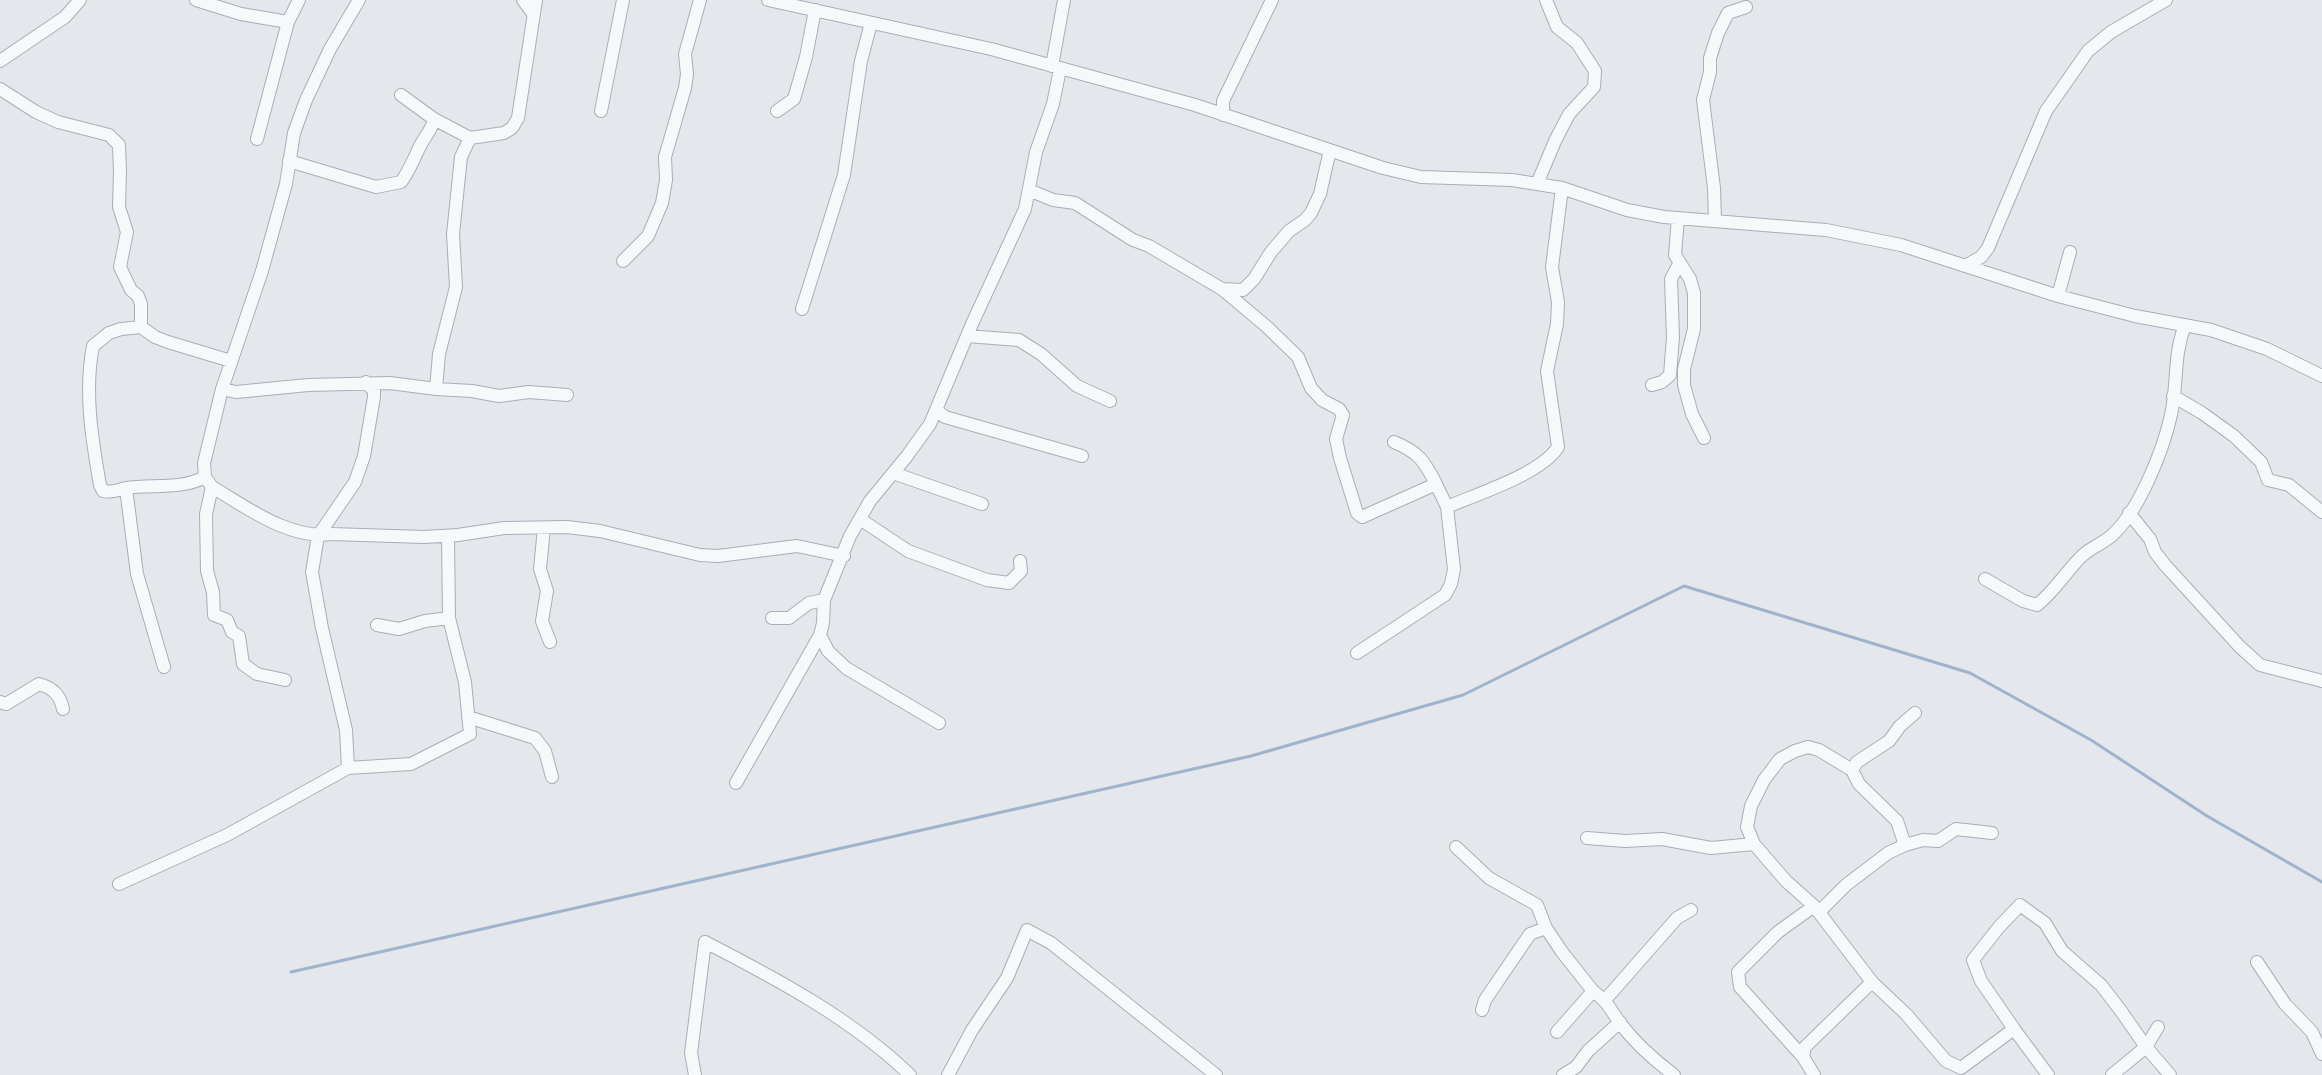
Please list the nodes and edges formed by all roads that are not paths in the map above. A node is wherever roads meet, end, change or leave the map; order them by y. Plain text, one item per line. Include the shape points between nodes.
1 (80, 0) edge
2 (196, 0) edge
3 (298, 0) edge
4 (359, 0) edge
5 (523, 0) edge
6 (536, 0) edge
7 (623, 0) edge
8 (700, 0) edge
9 (768, 0) edge
10 (1064, 0) edge
11 (1272, 0) edge
12 (1545, 0) edge
13 (2166, 0) edge
14 (1746, 6) dead end
15 (814, 10) junction
16 (534, 15) junction
17 (288, 22) junction
18 (871, 23) junction
19 (0, 61) edge
20 (1056, 67) junction
21 (0, 88) edge
22 (401, 95) dead end
23 (601, 111) dead end
24 (777, 111) dead end
25 (1223, 115) junction
26 (434, 119) junction
27 (470, 138) junction
28 (257, 139) dead end
29 (1330, 150) junction
30 (289, 161) junction
31 (1537, 184) junction
32 (1562, 188) junction
33 (1029, 190) junction
34 (1678, 218) junction
35 (1715, 221) junction
36 (2070, 252) dead end
37 (623, 261) dead end
38 (1679, 264) junction
39 (1965, 266) junction
40 (1222, 289) junction
41 (2058, 296) junction
42 (802, 309) dead end
43 (2185, 325) junction
44 (141, 327) junction
45 (967, 336) junction
46 (231, 362) junction
47 (2322, 376) edge
48 (366, 382) junction
49 (1652, 385) dead end
50 (222, 389) junction
51 (436, 389) junction
52 (567, 395) dead end
53 (2173, 396) junction
54 (1110, 401) dead end
55 (936, 410) junction
56 (1704, 438) dead end
57 (1394, 442) dead end
58 (1082, 456) dead end
59 (893, 473) junction
60 (204, 477) junction
61 (1436, 484) junction
62 (126, 488) junction
63 (212, 488) junction
64 (982, 504) dead end
65 (1448, 507) junction
66 (2322, 512) edge
67 (2129, 513) junction
68 (860, 519) junction
69 (544, 528) junction
70 (318, 536) junction
71 (448, 536) junction
72 (844, 556) junction
73 (1020, 561) dead end
74 (1985, 579) dead end
75 (824, 600) junction
76 (449, 618) junction
77 (772, 618) dead end
78 (377, 625) dead end
79 (820, 635) junction
80 (550, 642) dead end
81 (1357, 653) dead end
82 (164, 667) dead end
83 (285, 680) dead end
84 (2322, 681) edge
85 (0, 702) edge
86 (63, 709) dead end
87 (1915, 713) dead end
88 (468, 717) junction
89 (939, 723) dead end
90 (348, 768) junction
91 (1852, 771) junction
92 (552, 777) dead end
93 (736, 783) dead end
94 (1992, 833) dead end
95 (1587, 838) dead end
96 (1754, 844) junction
97 (1905, 845) junction
98 (1455, 847) dead end
99 (119, 884) dead end
100 (1816, 909) junction
101 (1691, 910) dead end
102 (1546, 928) junction
103 (2257, 962) dead end
104 (1872, 982) junction
105 (1593, 991) junction
106 (1605, 1000) junction
107 (1482, 1010) dead end
108 (1620, 1022) junction
109 (2158, 1027) dead end
110 (2014, 1029) junction
111 (1557, 1032) dead end
112 (2146, 1047) junction
113 (2322, 1054) edge
114 (1803, 1058) junction
115 (695, 1075) edge
116 (910, 1075) edge
117 (948, 1075) edge
118 (1216, 1075) edge
119 (1563, 1075) edge
120 (1674, 1075) edge
121 (1814, 1075) edge
122 (2048, 1075) edge
123 (2112, 1075) edge
124 (2170, 1075) edge

1 - 19 street via 65,17
2 - 17 street via 241,14
3 - 17 street
4 - 30 street via 306,100
5 - 16 street
6 - 16 street
7 - 23 street
8 - 37 street via 685,54 685,88 665,157 662,203 648,236
9 - 15 street
10 - 20 street
11 - 25 street via 1223,101
12 - 31 street via 1557,27 1577,43 1595,71 1594,87 1569,114
13 - 39 street via 2111,32 2088,51 2046,111 1988,248
14 - 35 street via 1728,13 1718,33 1703,99
15 - 18 street
15 - 24 street via 807,57 794,99
16 - 27 street via 518,118 504,134
17 - 28 street
18 - 20 street
18 - 42 street via 861,61 844,175
20 - 25 street
20 - 33 street via 1053,104 1036,152
21 - 44 street via 36,112 109,135 119,146 119,207 127,232 120,267 141,304
22 - 26 street
25 - 29 street
26 - 27 street
26 - 30 street via 401,182 376,187
27 - 51 street via 461,157 453,234 456,286 439,354
29 - 31 street via 1421,177
29 - 40 street via 1320,195 1305,220 1289,231 1243,290
30 - 46 street via 262,271
31 - 32 street
32 - 34 street via 1627,210
32 - 65 street via 1552,267 1557,324 1547,371 1558,447 1551,457 1521,475
33 - 40 street via 1053,200 1076,202 1133,240
33 - 45 street via 1025,209
34 - 35 street
34 - 38 street via 1675,255
35 - 39 street via 1826,230 1901,245
36 - 41 street
38 - 49 street via 1671,279 1670,375
38 - 56 street via 1694,293 1694,329 1684,386
39 - 41 street
40 - 61 street via 1298,357 1311,388 1343,415 1336,439 1357,513 1362,517
41 - 43 street
43 - 47 street via 2267,349
43 - 53 street via 2178,345
44 - 46 street via 154,337
44 - 62 street via 109,333 93,346 88,370 100,485 112,493
45 - 54 street via 1020,340 1077,386
45 - 55 street
46 - 50 street
48 - 50 street via 236,392
48 - 51 street
48 - 70 street via 374,397 364,456 355,482
50 - 60 street
51 - 52 street via 499,396 529,392
53 - 66 street via 2234,436 2261,462 2268,480 2289,485
53 - 67 street via 2164,440
55 - 58 street via 945,417
55 - 59 street
57 - 61 street via 1418,454
59 - 64 street
59 - 68 street
60 - 62 street via 176,485
60 - 63 street
61 - 65 street
62 - 82 street via 137,574
63 - 70 street via 284,527
63 - 83 street via 206,514 207,572 214,615 227,620 232,632 239,636 243,664 257,674
65 - 81 street via 1454,569 1445,595
67 - 74 street via 2111,536 2084,554 2037,605
67 - 84 street via 2165,565 2260,665
68 - 72 street
68 - 73 street via 908,551 987,580 1009,583 1021,571
69 - 71 street via 504,528
69 - 72 street via 600,531 700,555 797,546
69 - 80 street via 540,569 547,591 542,621
70 - 71 street
70 - 90 street via 312,572 346,730
71 - 76 street
72 - 75 street
75 - 77 street via 809,603 789,618
75 - 79 street
76 - 78 street via 399,629
76 - 88 street via 465,682
79 - 89 street via 828,651 846,668
79 - 93 street
85 - 86 street via 6,704 39,684 55,691
87 - 91 street via 1889,741 1857,762
88 - 90 street via 470,734 411,764
88 - 92 street via 535,738 545,751
90 - 99 street via 228,835
91 - 96 street via 1808,747 1780,759 1751,807 1747,827
91 - 97 street via 1859,784 1897,821
94 - 97 street via 1956,829 1938,841
95 - 96 street via 1662,839 1711,848
96 - 100 street
97 - 100 street
98 - 102 street via 1489,878 1537,905
100 - 104 street
100 - 114 street via 1778,932 1738,972 1740,987
101 - 106 street via 1677,918
102 - 105 street
102 - 107 street via 1530,934
103 - 113 street via 2285,1004 2312,1032
104 - 110 street via 1946,1061 1961,1068
104 - 114 street via 1805,1047
105 - 106 street
105 - 111 street
106 - 108 street
108 - 119 street
108 - 120 street via 1650,1057
109 - 112 street
110 - 112 street via 1981,981 1973,960 2020,905 2045,923 2062,951 2101,985
110 - 122 street
112 - 123 street
112 - 124 street
114 - 121 street
115 - 116 street via 691,1053 705,942 832,1014 889,1054
117 - 118 street via 1006,978 1027,930 1051,943

